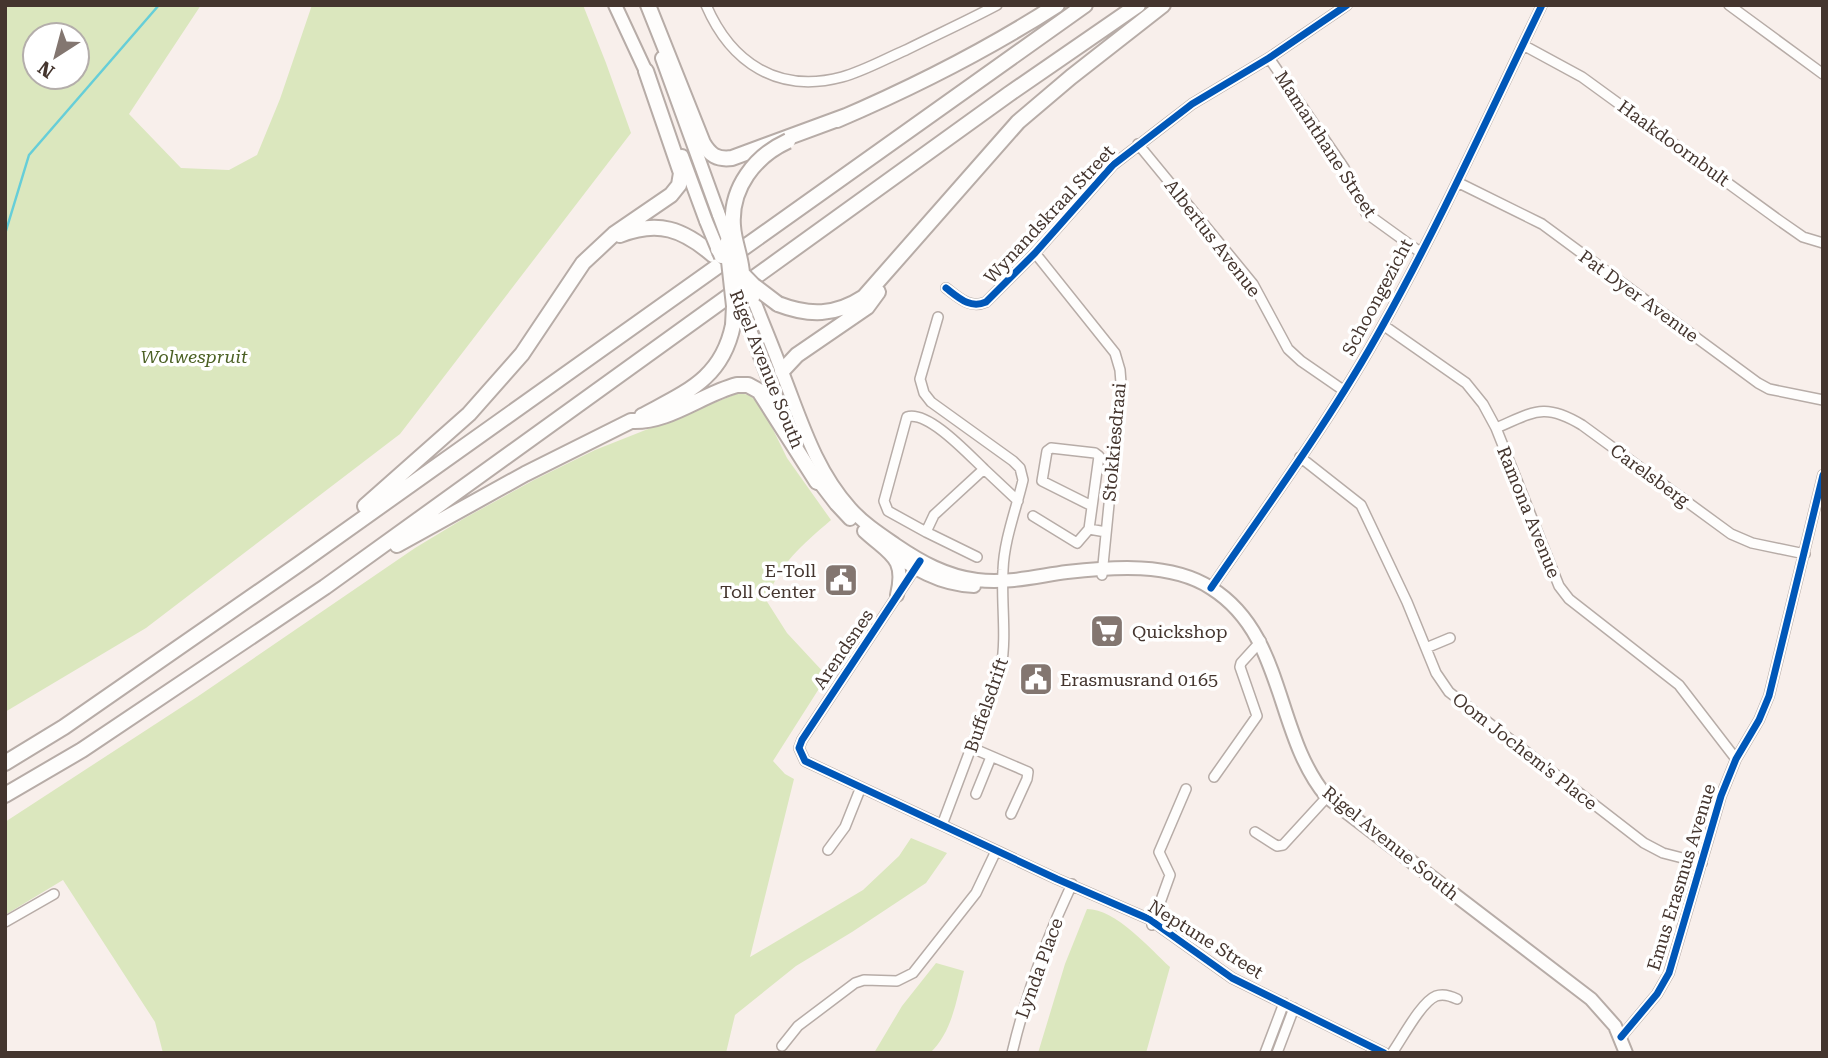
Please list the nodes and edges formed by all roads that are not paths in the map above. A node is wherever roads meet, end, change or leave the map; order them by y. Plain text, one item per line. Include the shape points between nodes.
1 (615, 5) edge
2 (646, 5) edge
3 (706, 5) edge
4 (997, 5) edge
5 (1057, 5) edge
6 (1084, 5) edge
7 (1138, 5) edge
8 (1163, 5) edge
9 (1347, 5) edge
10 (1542, 5) edge
11 (1729, 5) edge
12 (1522, 46) junction
13 (1269, 58) junction
14 (646, 71) junction
15 (1823, 74) edge
16 (846, 116) junction
17 (1138, 145) junction
18 (1457, 182) junction
19 (941, 211) junction
20 (1823, 243) edge
21 (719, 247) junction
22 (1420, 252) junction
23 (1035, 253) junction
24 (741, 288) junction
25 (946, 288) dead end
26 (565, 291) junction
27 (938, 317) dead end
28 (1383, 325) junction
29 (782, 371) junction
30 (1343, 390) junction
31 (1823, 400) edge
32 (631, 421) junction
33 (1496, 428) junction
34 (1300, 457) junction
35 (984, 469) junction
36 (1823, 475) edge
37 (817, 482) junction
38 (1018, 502) junction
39 (1092, 506) junction
40 (1033, 516) dead end
41 (861, 528) junction
42 (1089, 529) junction
43 (926, 532) junction
44 (1106, 532) junction
45 (1805, 554) junction
46 (977, 557) dead end
47 (299, 564) junction
48 (918, 565) junction
49 (1102, 572) junction
50 (1002, 584) junction
51 (325, 587) junction
52 (1211, 588) junction
53 (897, 595) junction
54 (1450, 638) dead end
55 (1261, 641) junction
56 (1426, 648) junction
57 (972, 748) junction
58 (802, 757) joint
59 (991, 757) junction
60 (1736, 760) junction
61 (5, 762) edge
62 (1214, 777) dead end
63 (861, 787) junction
64 (1186, 789) dead end
65 (976, 794) dead end
66 (5, 795) edge
67 (1327, 797) junction
68 (1011, 814) dead end
69 (942, 825) junction
70 (1255, 831) dead end
71 (828, 850) dead end
72 (996, 851) junction
73 (1702, 863) junction
74 (1071, 886) junction
75 (54, 894) dead end
76 (5, 922) edge
77 (1152, 924) junction
78 (1457, 999) dead end
79 (1288, 1008) junction
80 (1621, 1037) junction
81 (782, 1046) dead end
82 (1012, 1053) edge
83 (1265, 1053) edge
84 (1277, 1053) edge
85 (1384, 1053) edge
86 (1392, 1053) edge
87 (1626, 1053) edge

1 - 14 main road, Rigel Avenue South
2 - 16 highway via 712,155 732,158
2 - 21 main road, Rigel Avenue South, bridge via 719,215
3 - 4 street via 719,33 744,61 771,75 810,82 874,65
5 - 16 highway via 1000,41
6 - 47 highway
7 - 51 highway
8 - 19 highway via 1018,122
9 - 13 street, Wynandskraal Street
10 - 12 street, Schoongezicht
11 - 15 street
12 - 18 street, Schoongezicht
12 - 20 street, Haakdoornbult via 1582,77 1792,229
13 - 17 street, Wynandskraal Street via 1192,104
13 - 22 street, Mamanthane Street via 1344,167 1366,213
14 - 21 main road, Rigel Avenue South, bridge
14 - 26 highway via 681,173 679,185 599,247
16 - 24 highway, bridge via 765,152 746,177 735,201 733,223
17 - 23 street, Wynandskraal Street via 1113,164
17 - 30 street, Albertus Avenue via 1253,284 1288,349
18 - 22 street, Schoongezicht
18 - 31 street, Pat Dyer Avenue via 1542,225 1758,383
19 - 24 highway, bridge via 882,279 852,305 810,313
19 - 29 highway via 867,307 804,350
21 - 24 highway
21 - 24 main road, Rigel Avenue South, bridge
21 - 24 highway, bridge
21 - 26 highway via 662,228 633,230 611,243
22 - 28 street, Schoongezicht
23 - 25 street, Wynandskraal Street via 981,305 970,304
23 - 44 street, Stokkiesdraai via 1118,362 1120,399
24 - 29 main road, Rigel Avenue South via 765,328
24 - 32 highway, bridge via 725,353 703,381
24 - 37 main road, Rigel Avenue South via 767,375
26 - 47 highway via 522,354 469,414
27 - 38 street, Buffelsdrift via 920,379 924,393 1020,468 1023,480
28 - 30 street, Schoongezicht
28 - 33 street, Ramona Avenue via 1466,383
29 - 48 main road, Rigel Avenue South via 812,449 839,495
30 - 34 street, Schoongezicht
32 - 37 highway via 645,422 730,387 748,385 766,400
32 - 51 highway via 464,506
33 - 45 street, Carelsberg via 1539,410 1560,414 1582,425 1731,534
33 - 60 street, Ramona Avenue via 1559,586 1569,599 1679,685
34 - 52 street, Schoongezicht
34 - 56 street, Oom Jochem's Place via 1362,505
35 - 38 street
35 - 43 street via 934,515
35 - 43 street via 943,431 917,415 907,416 884,501 888,511
36 - 45 street, Emus Erasmus Avenue
37 - 41 main road, Rigel Avenue South
38 - 50 street, Buffelsdrift via 1005,548
39 - 39 street via 1099,456 1051,448 1042,481
39 - 42 street
40 - 42 street via 1076,543
41 - 48 main road, Rigel Avenue South
41 - 53 main road via 900,567
42 - 44 street
43 - 46 street
44 - 49 street, Stokkiesdraai
45 - 60 street, Emus Erasmus Avenue via 1765,708
47 - 61 highway via 64,727
48 - 50 main road, Rigel Avenue South via 949,583
48 - 53 street, Arendsnes
49 - 50 main road, Rigel Avenue South
49 - 52 main road, Rigel Avenue South via 1118,567 1170,572
50 - 57 street, Buffelsdrift via 1002,668
51 - 66 highway via 82,750
52 - 55 main road, Rigel Avenue South via 1244,616
53 - 58 street, Arendsnes via 802,740
54 - 56 street
55 - 62 street via 1241,663 1257,716
55 - 67 main road, Rigel Avenue South via 1301,757
56 - 73 street, Oom Jochem's Place via 1443,685 1463,704 1644,843
57 - 59 street
57 - 69 street, Buffelsdrift
58 - 63 street, Neptune Street
59 - 65 street
59 - 68 street via 1028,772
60 - 73 street, Emus Erasmus Avenue
63 - 69 street, Neptune Street
63 - 71 street via 845,827
64 - 77 street via 1159,852 1170,876
67 - 70 street via 1283,845 1277,846
67 - 80 main road, Rigel Avenue South via 1591,999
69 - 72 street, Neptune Street
72 - 74 street, Neptune Street
72 - 81 street via 976,893 913,973 897,981 855,983 798,1026
73 - 80 street, Emus Erasmus Avenue via 1669,973
74 - 77 street, Neptune Street
74 - 82 street, Lynda Place via 1038,963
75 - 76 street
77 - 79 street, Neptune Street via 1224,975
78 - 86 street via 1446,994 1425,1005
79 - 83 street
79 - 84 street
79 - 85 street, Neptune Street
80 - 87 main road, Rigel Avenue South

